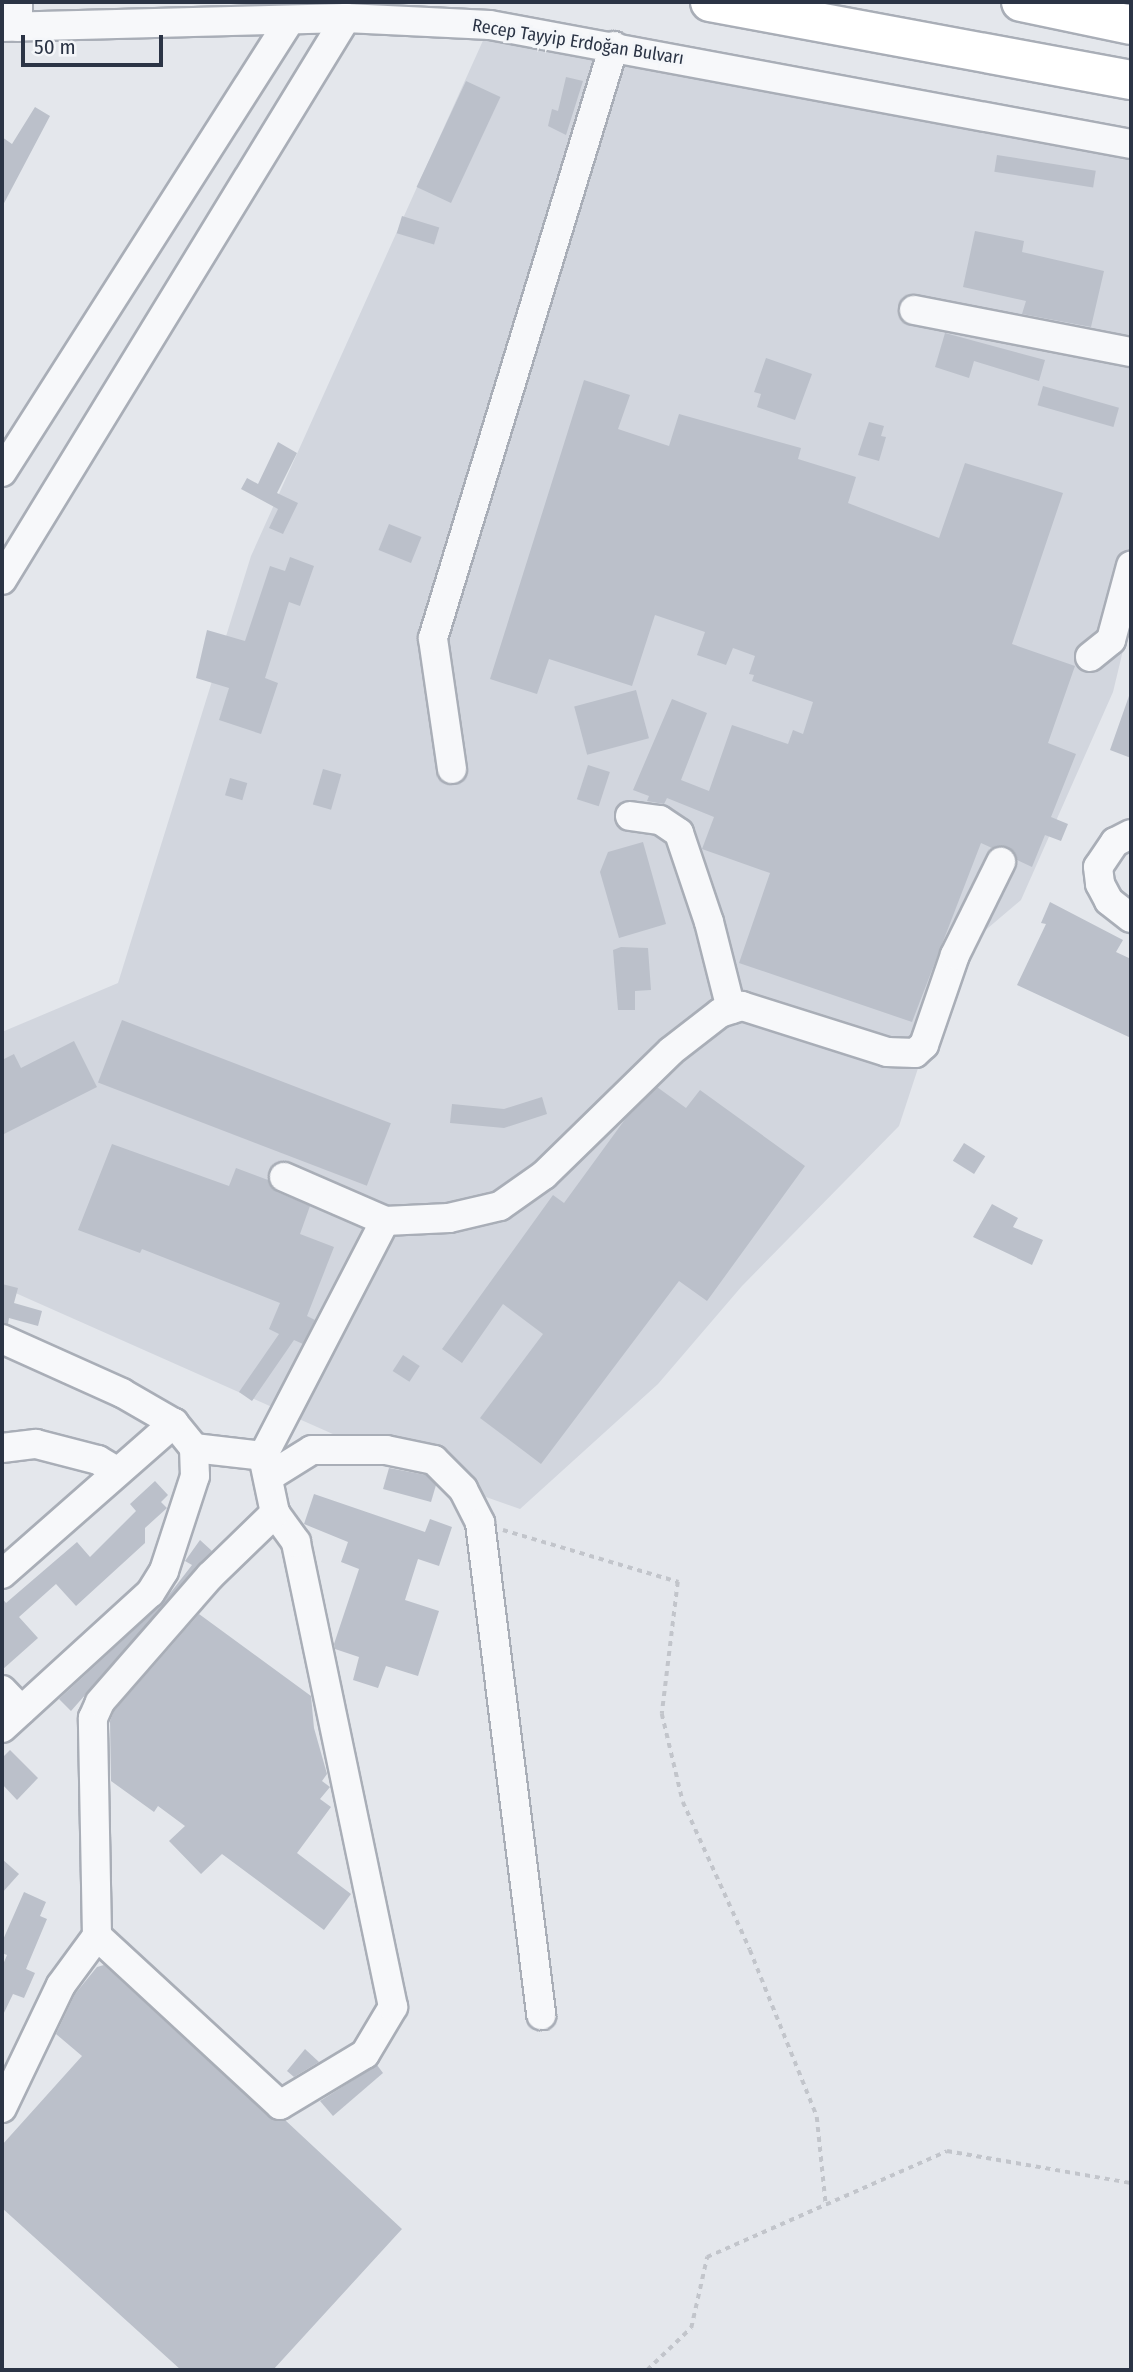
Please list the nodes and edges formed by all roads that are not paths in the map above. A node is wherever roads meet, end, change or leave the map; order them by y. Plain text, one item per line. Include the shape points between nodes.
1 (710, 2) edge
2 (1021, 2) edge
3 (346, 18) junction
4 (13, 19) edge
5 (290, 20) junction
6 (1131, 25) edge
7 (614, 46) junction
8 (1131, 80) edge
9 (1131, 144) edge
10 (914, 310) dead end
11 (1131, 352) edge
12 (2, 472) edge
13 (1131, 566) edge
14 (2, 580) edge
15 (1090, 657) dead end
16 (452, 769) dead end
17 (631, 816) dead end
18 (1131, 834) edge
19 (1002, 862) dead end
20 (1131, 918) edge
21 (731, 1009) junction
22 (284, 1178) dead end
23 (385, 1221) junction
24 (2, 1339) edge
25 (174, 1423) junction
26 (2, 1448) edge
27 (194, 1448) junction
28 (266, 1466) junction
29 (118, 1472) junction
30 (275, 1513) junction
31 (2, 1574) edge
32 (8, 1709) edge
33 (97, 1937) junction
34 (541, 2015) dead end
35 (2, 2108) edge

1 - 8 highway
2 - 6 highway
3 - 5 street, Recep Tayyip Erdoğan Bulvarı
3 - 7 street, Recep Tayyip Erdoğan Bulvarı via 490,25
3 - 14 street
4 - 5 street, Recep Tayyip Erdoğan Bulvarı
5 - 12 street
7 - 9 street, Recep Tayyip Erdoğan Bulvarı
7 - 16 street via 433,639
10 - 11 street
13 - 15 street via 1111,640
17 - 21 street via 660,820 679,834 709,922
18 - 20 street via 1115,842 1098,867 1109,901
19 - 21 street via 955,956 924,1045 915,1053 887,1052 742,1006
21 - 23 street via 671,1051 544,1175 500,1206 449,1218
22 - 23 street
23 - 28 street
24 - 25 street via 122,1393
25 - 27 street
25 - 29 street
26 - 29 street via 36,1444 98,1460
27 - 28 street
27 - 32 street via 195,1476 164,1571 150,1593
28 - 30 street
28 - 34 street via 312,1450 386,1450 434,1460 463,1489 480,1523
29 - 31 street
30 - 33 street via 210,1576 97,1710 91,1739
30 - 33 street via 296,1542 393,2007 365,2054 280,2105
33 - 35 street via 61,1985

